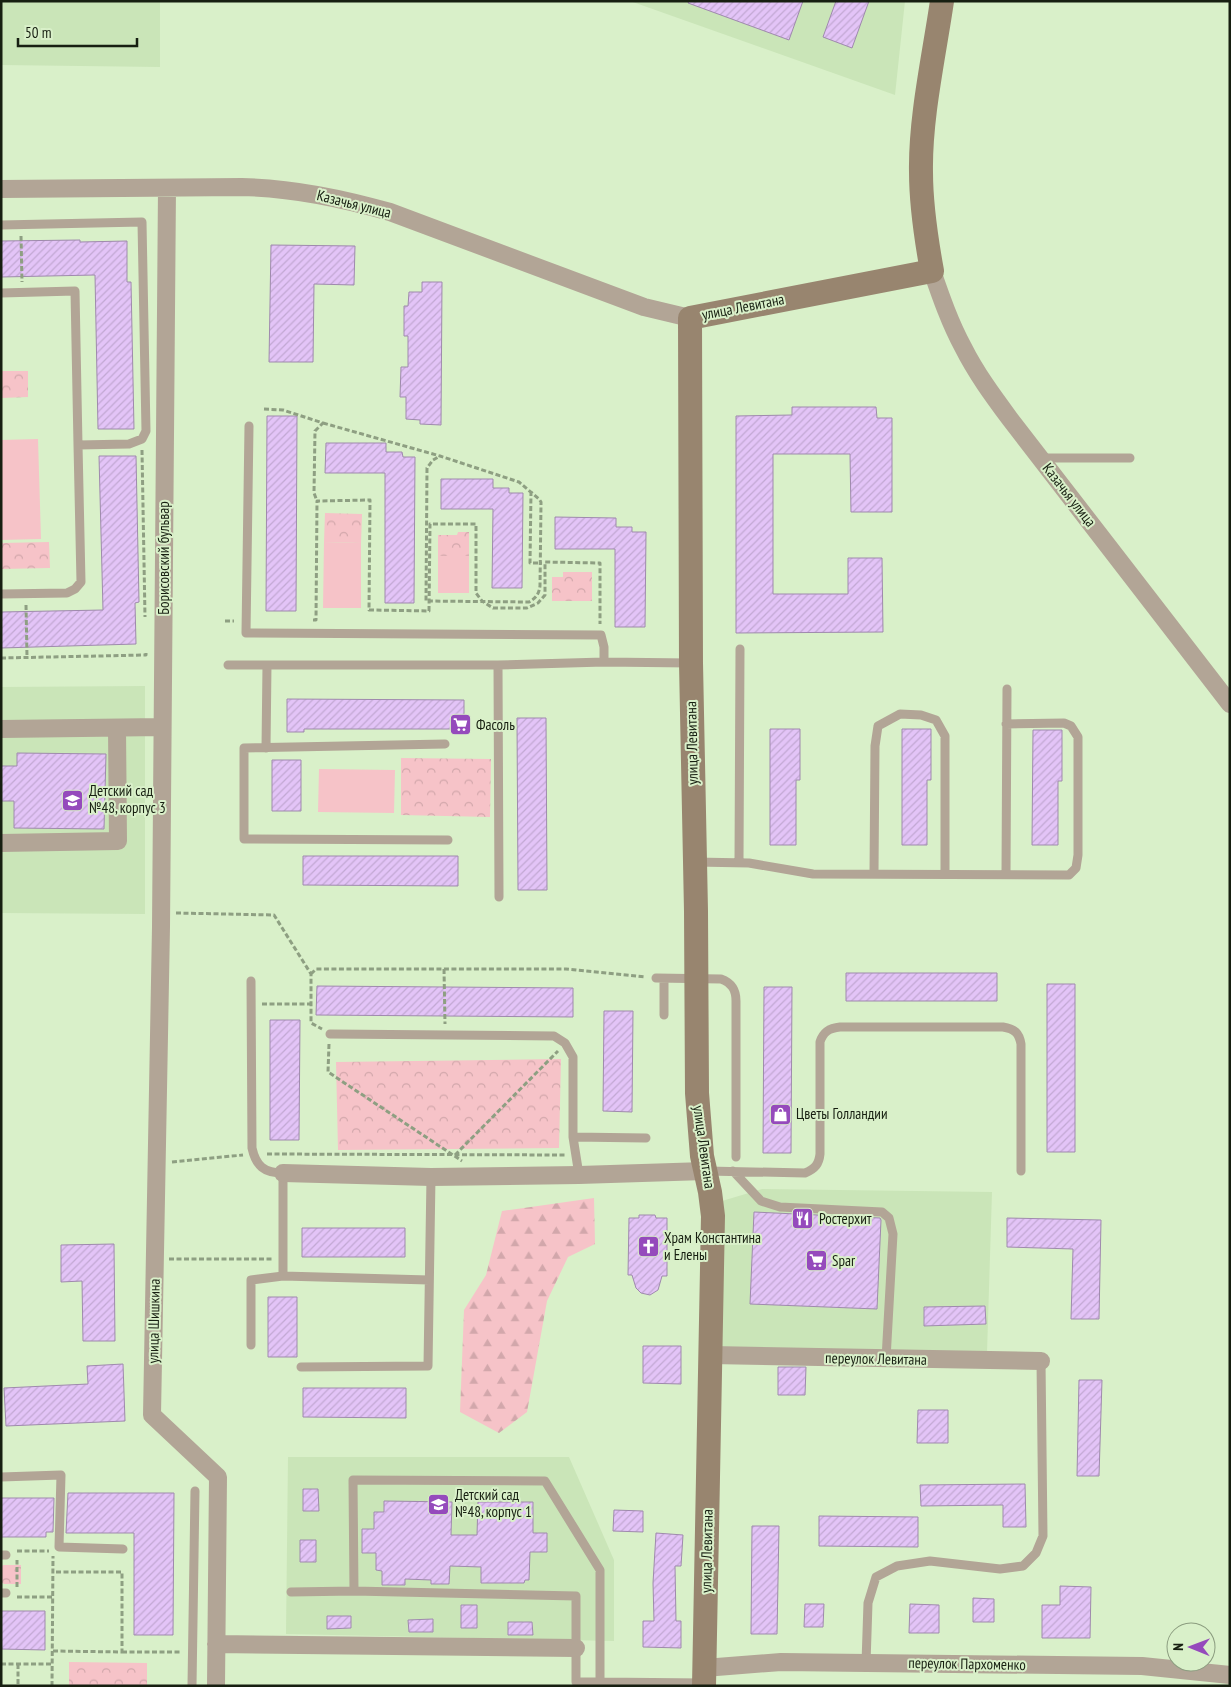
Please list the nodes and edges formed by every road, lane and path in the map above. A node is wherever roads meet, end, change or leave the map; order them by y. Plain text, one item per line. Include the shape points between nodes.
1 (942, 1) edge
2 (167, 188) junction
3 (1, 189) edge
4 (21, 224) junction
5 (1, 225) edge
6 (932, 271) junction
7 (22, 292) junction
8 (1, 293) edge
9 (690, 318) junction
10 (264, 410) dead end
11 (323, 423) junction
12 (249, 426) dead end
13 (142, 439) junction
14 (78, 445) junction
15 (440, 456) junction
16 (1040, 458) junction
17 (1130, 458) dead end
18 (530, 491) junction
19 (317, 500) junction
20 (428, 524) junction
21 (543, 562) junction
22 (1, 594) edge
23 (26, 594) junction
24 (429, 601) junction
25 (482, 601) junction
26 (308, 620) dead end
27 (225, 621) dead end
28 (246, 621) junction
29 (146, 625) dead end
30 (600, 635) junction
31 (146, 645) dead end
32 (740, 649) dead end
33 (27, 657) junction
34 (1, 658) edge
35 (604, 662) junction
36 (691, 663) junction
37 (228, 665) dead end
38 (267, 665) junction
39 (498, 665) junction
40 (1006, 689) dead end
41 (1230, 704) edge
42 (1006, 724) junction
43 (162, 727) junction
44 (117, 728) junction
45 (1, 730) edge
46 (445, 744) dead end
47 (266, 748) junction
48 (448, 840) dead end
49 (1, 843) edge
50 (695, 862) junction
51 (740, 862) junction
52 (874, 874) junction
53 (945, 874) junction
54 (1006, 874) junction
55 (499, 898) dead end
56 (161, 920) junction
57 (444, 969) junction
58 (311, 974) junction
59 (660, 978) junction
60 (696, 979) junction
61 (251, 980) dead end
62 (251, 1004) junction
63 (311, 1004) junction
64 (664, 1015) dead end
65 (330, 1034) junction
66 (445, 1035) junction
67 (565, 1043) junction
68 (573, 1137) junction
69 (646, 1138) dead end
70 (253, 1154) junction
71 (454, 1155) junction
72 (576, 1156) junction
73 (736, 1157) dead end
74 (157, 1163) junction
75 (705, 1171) junction
76 (733, 1171) junction
77 (1021, 1171) dead end
78 (283, 1173) junction
79 (580, 1175) junction
80 (485, 1176) junction
81 (431, 1177) junction
82 (155, 1259) junction
83 (256, 1259) dead end
84 (283, 1276) junction
85 (429, 1280) junction
86 (251, 1344) dead end
87 (711, 1355) junction
88 (886, 1359) junction
89 (1041, 1361) joint
90 (302, 1367) dead end
91 (1, 1477) edge
92 (195, 1491) dead end
93 (123, 1549) dead end
94 (53, 1572) junction
95 (354, 1591) junction
96 (291, 1592) dead end
97 (17, 1597) junction
98 (53, 1597) junction
99 (17, 1602) dead end
100 (216, 1644) junction
101 (576, 1648) junction
102 (53, 1651) junction
103 (122, 1652) junction
104 (193, 1652) junction
105 (866, 1663) junction
106 (1, 1664) edge
107 (18, 1664) junction
108 (52, 1664) junction
109 (1230, 1675) edge
110 (704, 1679) edge
111 (600, 1682) junction
112 (18, 1686) edge
113 (52, 1686) edge
114 (192, 1686) edge
115 (216, 1686) edge

1 - 6 street via 923,127 921,172 924,224
2 - 3 street, Казачья улица
2 - 9 street, Казачья улица via 274,188 350,201 390,212 638,305
2 - 43 street, Борисовский бульвар
4 - 5 lane
4 - 7 path
4 - 13 lane via 142,222 146,431
6 - 9 street, улица Левитана
6 - 16 street, Казачья улица via 962,346 982,380
7 - 8 lane
7 - 14 lane via 75,292
9 - 36 street, улица Левитана
10 - 11 path via 283,410
11 - 15 path
11 - 19 path via 315,431 314,493
12 - 28 lane
13 - 14 lane via 129,444
13 - 29 path
14 - 23 lane via 81,582 67,593
15 - 18 path via 518,482
15 - 20 path via 427,468
16 - 17 lane
16 - 41 street, Казачья улица
18 - 21 path via 541,502
18 - 21 path via 530,562
19 - 24 path via 370,500 369,610 429,611
19 - 26 path via 316,620
20 - 24 path
20 - 25 path via 476,524 476,593
21 - 25 path via 539,592 533,600
21 - 25 path via 545,595 538,603 527,608 493,608
21 - 30 path via 600,563
22 - 23 lane
23 - 33 path
24 - 25 path
27 - 28 path
28 - 30 lane via 246,632
30 - 35 lane
31 - 33 path via 146,655
32 - 51 lane
33 - 34 path
35 - 36 lane
35 - 39 lane
36 - 50 street, улица Левитана
37 - 38 lane
38 - 39 lane
38 - 47 lane
39 - 55 lane
40 - 42 lane
42 - 54 lane
42 - 54 lane via 1064,723 1072,726 1078,737 1076,868 1069,875
43 - 44 street
43 - 56 street, Борисовский бульвар
44 - 45 street
44 - 49 street via 118,840
46 - 47 lane
47 - 48 lane via 244,748 244,839
50 - 51 lane
50 - 60 street, улица Левитана
51 - 52 lane via 813,874
52 - 53 lane
52 - 53 lane via 878,726 900,714 936,720 945,736
53 - 54 lane
56 - 58 path via 274,915
56 - 74 street, улица Шишкина
57 - 58 path via 316,969
57 - 59 path via 566,968
57 - 66 path
58 - 63 path
59 - 60 lane
59 - 64 lane
60 - 73 lane via 726,981 736,994
60 - 75 street, улица Левитана via 697,1093
61 - 62 lane
62 - 63 path
62 - 70 lane
63 - 65 path via 311,1023
65 - 66 lane
65 - 71 path via 328,1072
66 - 67 lane via 554,1036
67 - 68 lane via 573,1057
67 - 71 path
68 - 69 lane
68 - 72 lane
70 - 71 path
70 - 74 path
70 - 78 lane via 257,1163 268,1172
71 - 72 path
71 - 80 path
72 - 79 lane
74 - 82 street, улица Шишкина
75 - 76 lane
75 - 79 street
75 - 87 street, улица Левитана via 713,1216
76 - 77 lane via 806,1173 816,1166 820,1154 820,1042 830,1028 984,1027 1010,1028 1019,1035
76 - 88 lane via 761,1202 780,1207 882,1212 889,1218 893,1234
78 - 81 street
78 - 84 lane
79 - 80 street
80 - 81 street
81 - 85 lane
82 - 83 path
82 - 100 street, улица Шишкина via 152,1415 218,1477
84 - 85 lane
84 - 86 lane via 251,1280
85 - 90 lane via 428,1366
87 - 88 street, переулок Левитана
87 - 110 street, улица Левитана
88 - 89 street, переулок Левитана
89 - 105 lane via 1043,1536 1036,1553 1023,1566 1000,1569 930,1561 897,1566 876,1577 868,1603
91 - 93 lane via 61,1475 59,1547
92 - 104 lane
94 - 97 path via 53,1551 17,1549
94 - 98 path
94 - 103 path via 122,1572
95 - 96 lane
95 - 101 lane via 576,1596
95 - 111 lane via 353,1480 545,1481 600,1570
97 - 98 path
97 - 99 path
98 - 102 path
100 - 101 street
100 - 115 street, улица Шишкина
101 - 111 lane via 576,1682
102 - 103 path
102 - 108 path
103 - 104 path
104 - 114 lane
105 - 109 street, переулок Пархоменко via 1142,1666
105 - 110 street, переулок Пархоменко via 781,1662
106 - 107 path
107 - 108 path
107 - 112 path
108 - 113 path
110 - 111 lane

